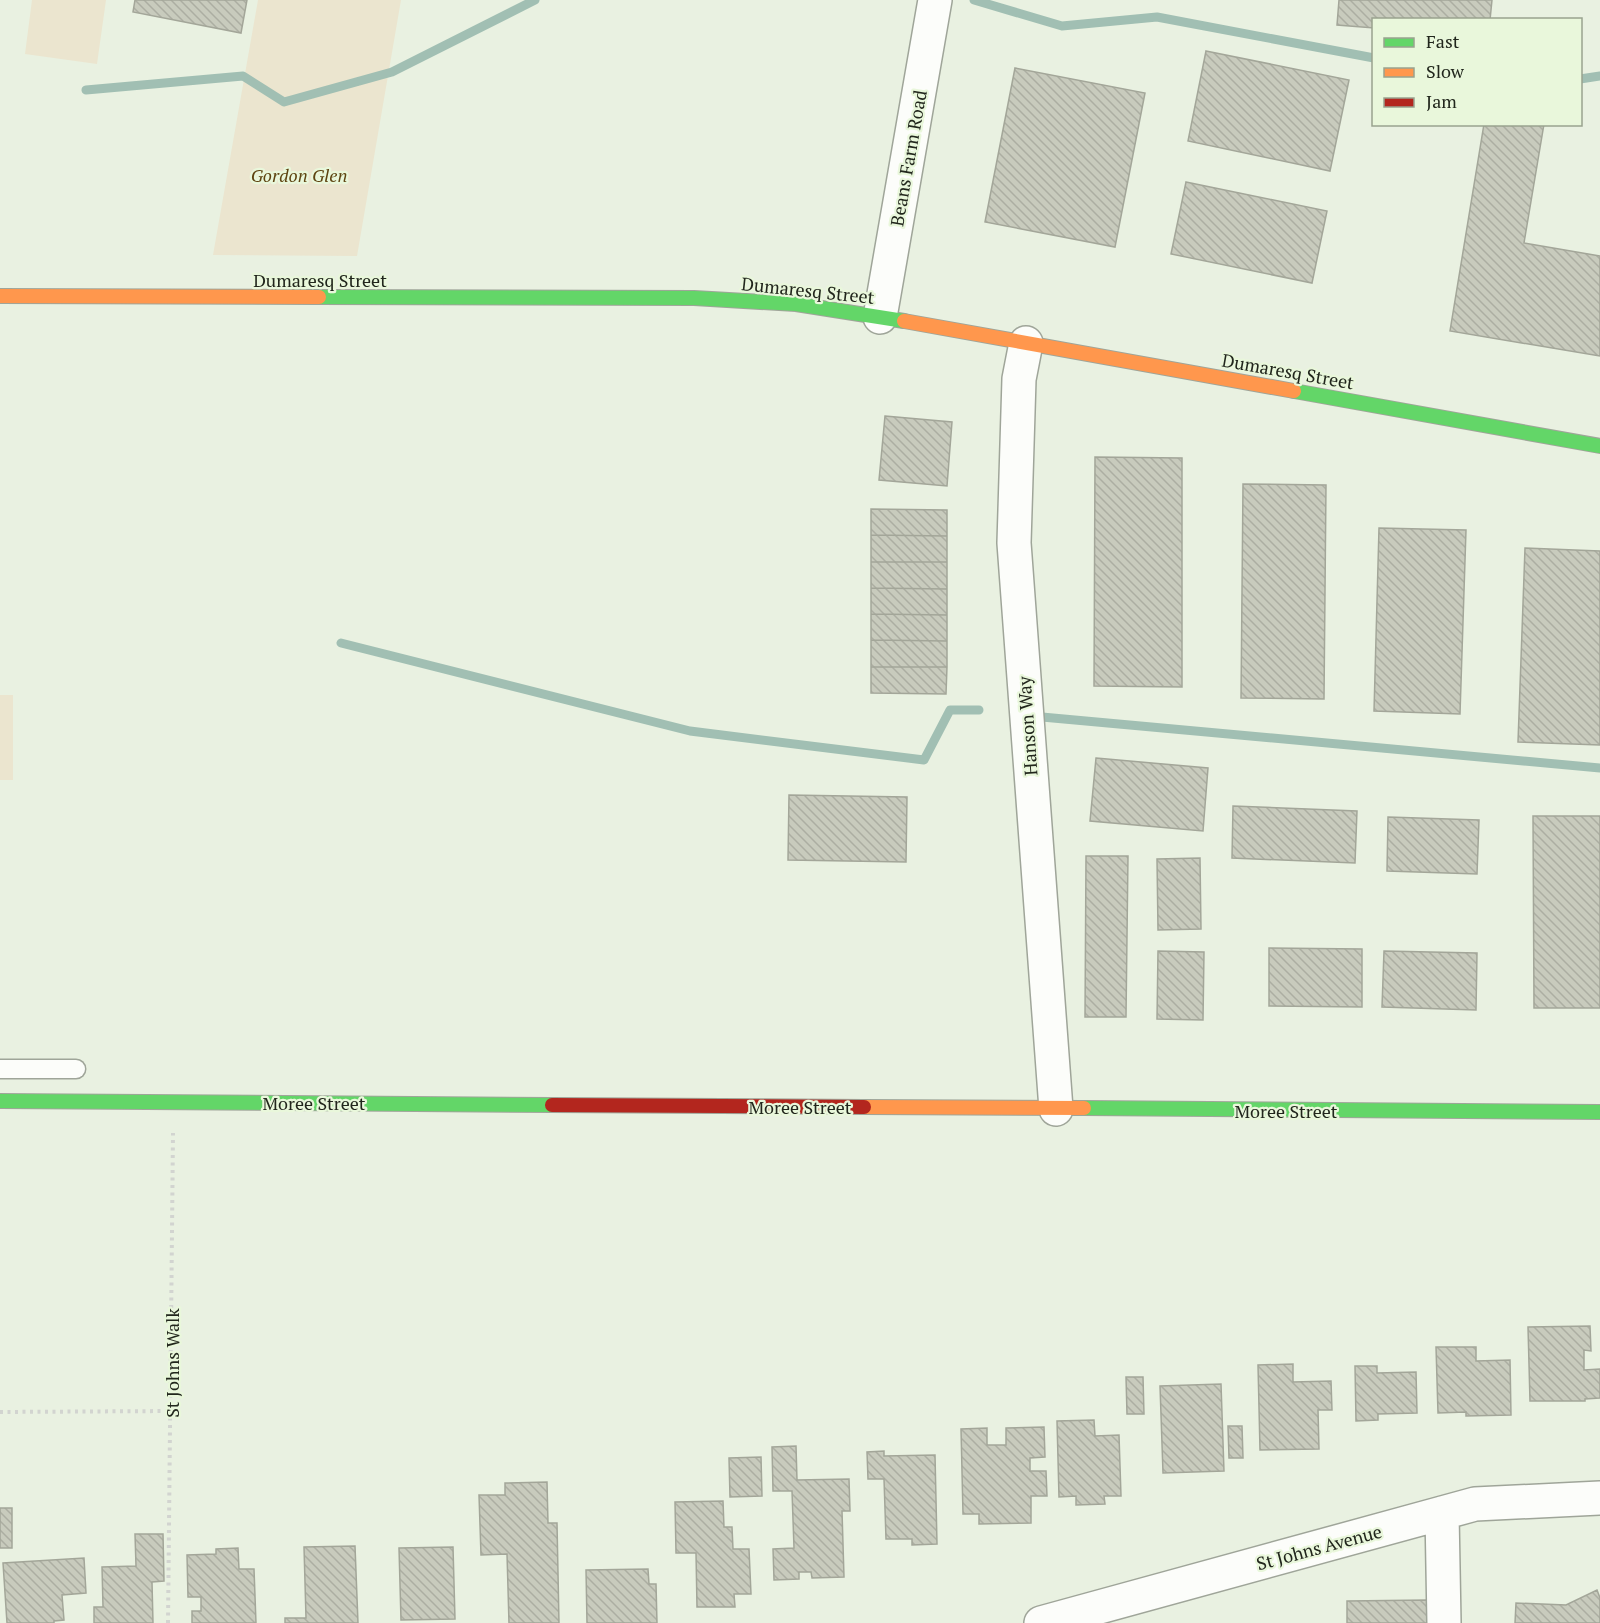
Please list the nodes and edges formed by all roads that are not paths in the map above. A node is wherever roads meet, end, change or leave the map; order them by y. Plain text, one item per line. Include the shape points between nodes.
1 (935, 0) edge
2 (0, 296) edge
3 (880, 317) junction
4 (1026, 343) junction
5 (1600, 446) edge
6 (0, 1069) edge
7 (76, 1069) dead end
8 (0, 1101) edge
9 (1056, 1109) junction
10 (1600, 1112) edge
11 (1600, 1498) edge
12 (1442, 1513) junction
13 (1041, 1623) edge
14 (1444, 1623) edge

1 - 3 street, Beans Farm Road
2 - 3 street, Dumaresq Street via 694,298 796,304
3 - 4 street, Dumaresq Street
4 - 5 street, Dumaresq Street
4 - 9 street, Hanson Way via 1019,379 1014,543
6 - 7 lane
8 - 9 street, Moree Street
9 - 10 street, Moree Street
11 - 12 street, St Johns Avenue via 1475,1504
12 - 13 street, St Johns Avenue
12 - 14 street

